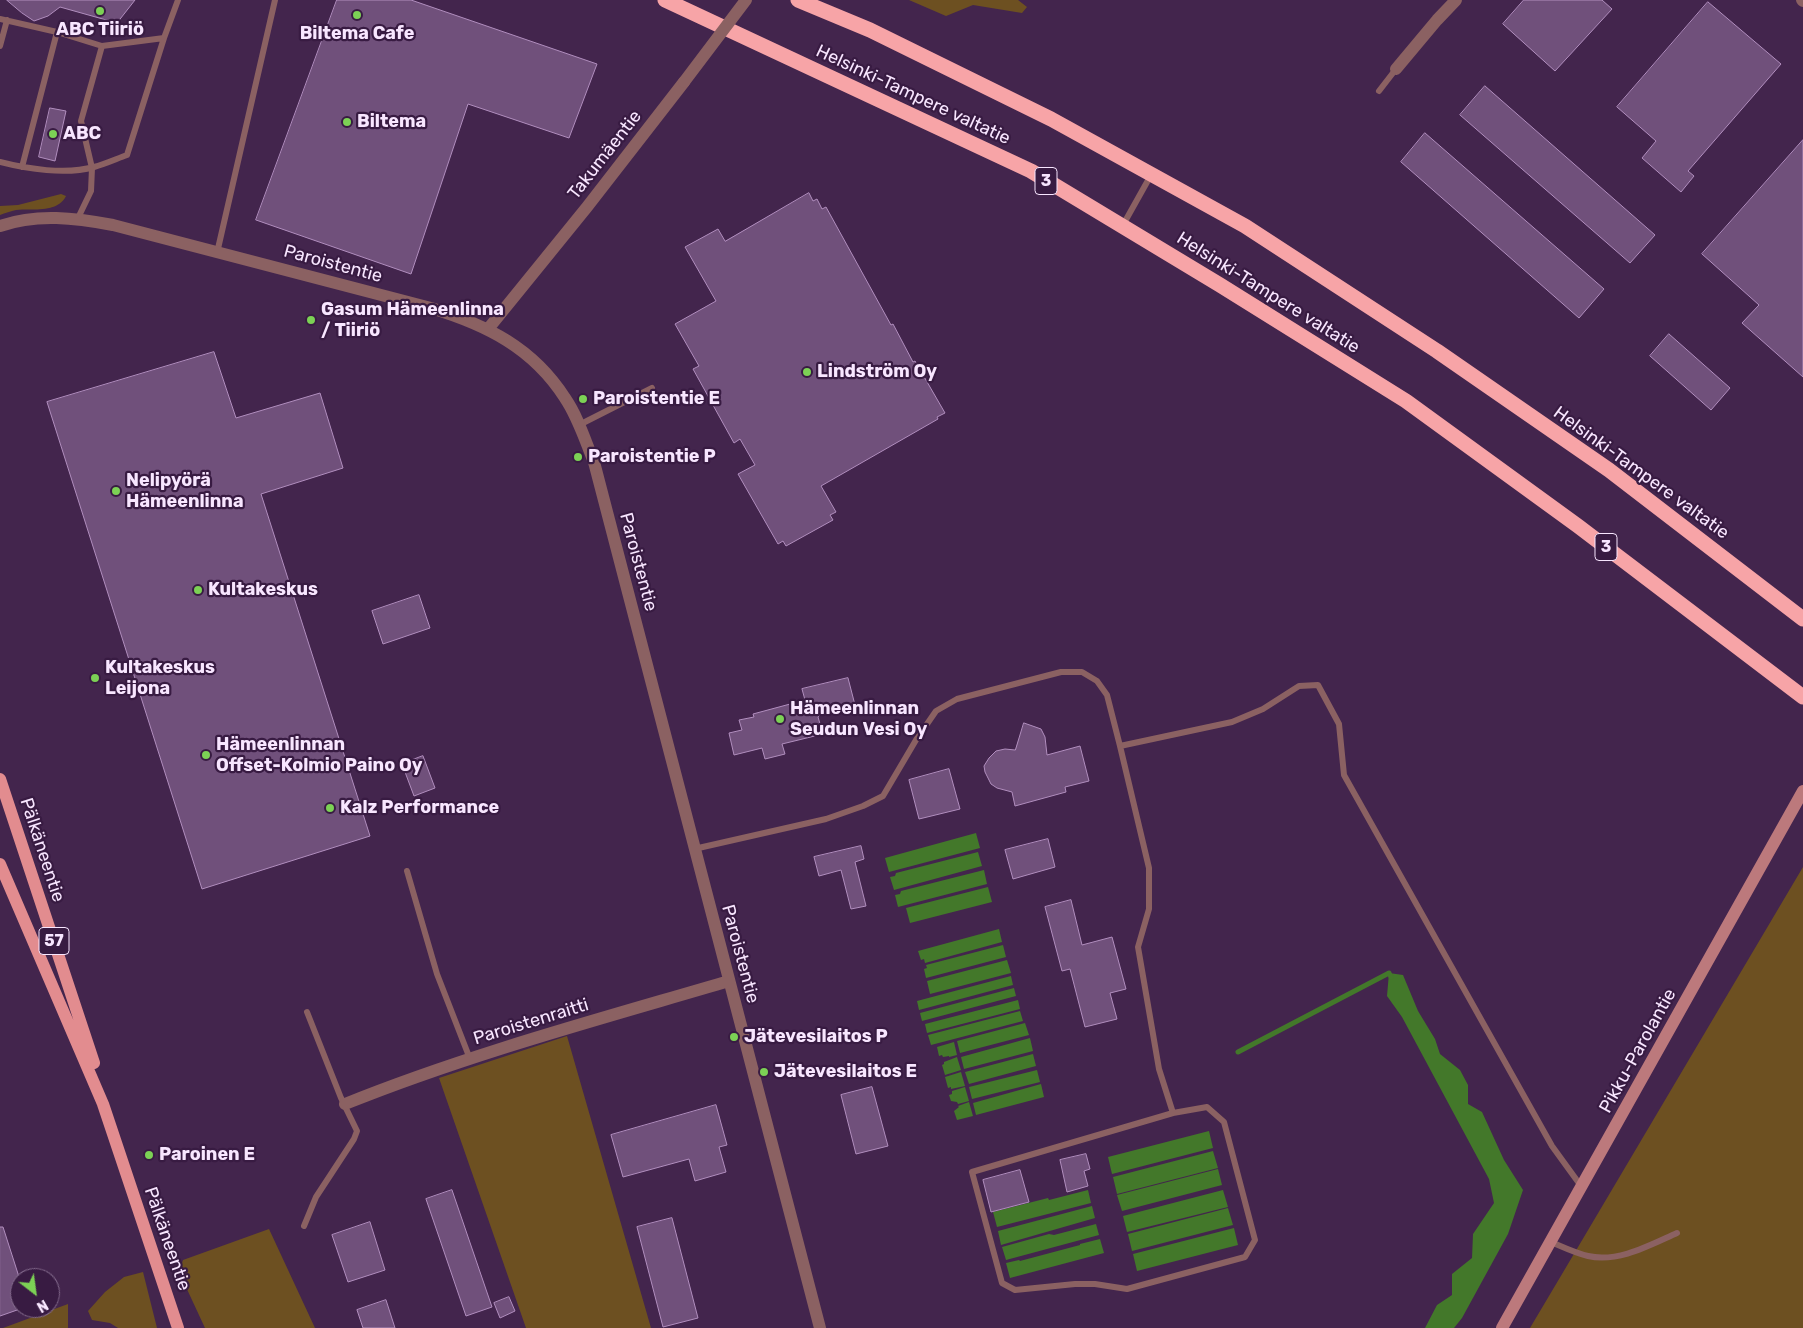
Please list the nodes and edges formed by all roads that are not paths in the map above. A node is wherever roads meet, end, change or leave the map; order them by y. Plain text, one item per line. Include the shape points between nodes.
1 (178, 0) edge
2 (275, 0) edge
3 (665, 0) edge
4 (746, 0) edge
5 (798, 0) edge
6 (1456, 0) edge
7 (3, 19) edge
8 (57, 32) junction
9 (164, 38) junction
10 (0, 46) edge
11 (102, 46) junction
12 (1396, 69) joint
13 (1379, 91) dead end
14 (0, 162) edge
15 (22, 167) junction
16 (92, 168) junction
17 (1152, 174) junction
18 (78, 218) junction
19 (0, 226) edge
20 (1122, 226) junction
21 (217, 253) junction
22 (488, 329) junction
23 (652, 388) dead end
24 (579, 425) junction
25 (1803, 619) edge
26 (1803, 697) edge
27 (1120, 746) junction
28 (0, 779) edge
29 (1803, 791) edge
30 (694, 849) junction
31 (0, 864) edge
32 (407, 871) dead end
33 (729, 981) junction
34 (307, 1012) dead end
35 (470, 1059) junction
36 (103, 1104) junction
37 (344, 1104) junction
38 (1174, 1113) junction
39 (1582, 1187) junction
40 (304, 1226) dead end
41 (1677, 1233) dead end
42 (1551, 1242) junction
43 (178, 1326) edge
44 (820, 1328) edge
45 (1502, 1328) edge

1 - 9 lane
2 - 21 lane
3 - 20 highway, Helsinki-Tampere valtatie / 3 via 1031,171
4 - 22 street, Takumäentie, bridge via 587,207
5 - 17 highway, Helsinki-Tampere valtatie via 870,30 1034,110
6 - 12 street
7 - 8 lane
7 - 10 lane
8 - 11 lane
8 - 15 lane
9 - 11 lane
9 - 16 lane via 127,155
11 - 16 lane via 81,122
12 - 13 lane
14 - 15 lane
15 - 16 lane via 56,171
16 - 18 lane via 91,191
17 - 20 lane
17 - 25 highway, Helsinki-Tampere valtatie via 1245,226 1437,351 1609,470
18 - 19 street, Paroistentie via 28,220
18 - 21 street, Paroistentie
20 - 26 highway, Helsinki-Tampere valtatie / 3 via 1406,401 1578,526
21 - 22 street, Paroistentie via 431,308 466,318
22 - 24 street, Paroistentie via 550,377 567,400
23 - 24 lane
24 - 30 street, Paroistentie via 594,462
27 - 30 lane via 1107,695 1097,681 1082,672 1061,672 957,699 936,711 883,796 863,806 826,819
27 - 38 lane via 1149,868 1149,909 1138,947 1159,1069
27 - 39 lane via 1232,722 1263,709 1299,686 1318,685 1339,724 1344,775 1552,1146
28 - 36 main road, Pälkäneentie / 57 via 96,1069
29 - 39 main road, Pikku-Parolantie
30 - 33 street, Paroistentie
31 - 36 main road, Pälkäneentie / 57
32 - 35 lane via 437,974
33 - 35 street, Paroistenraitti
33 - 44 street, Paroistentie
34 - 37 lane
35 - 37 street, Paroistenraitti
36 - 43 main road, Pälkäneentie / 57
37 - 40 lane via 357,1131 316,1197
38 - 38 lane via 1207,1107 1224,1122 1255,1240 1245,1257 1127,1289 1075,1284 1015,1290 1002,1283 972,1172
39 - 42 main road, Pikku-Parolantie
41 - 42 lane via 1607,1258 1588,1256
42 - 45 main road, Pikku-Parolantie

